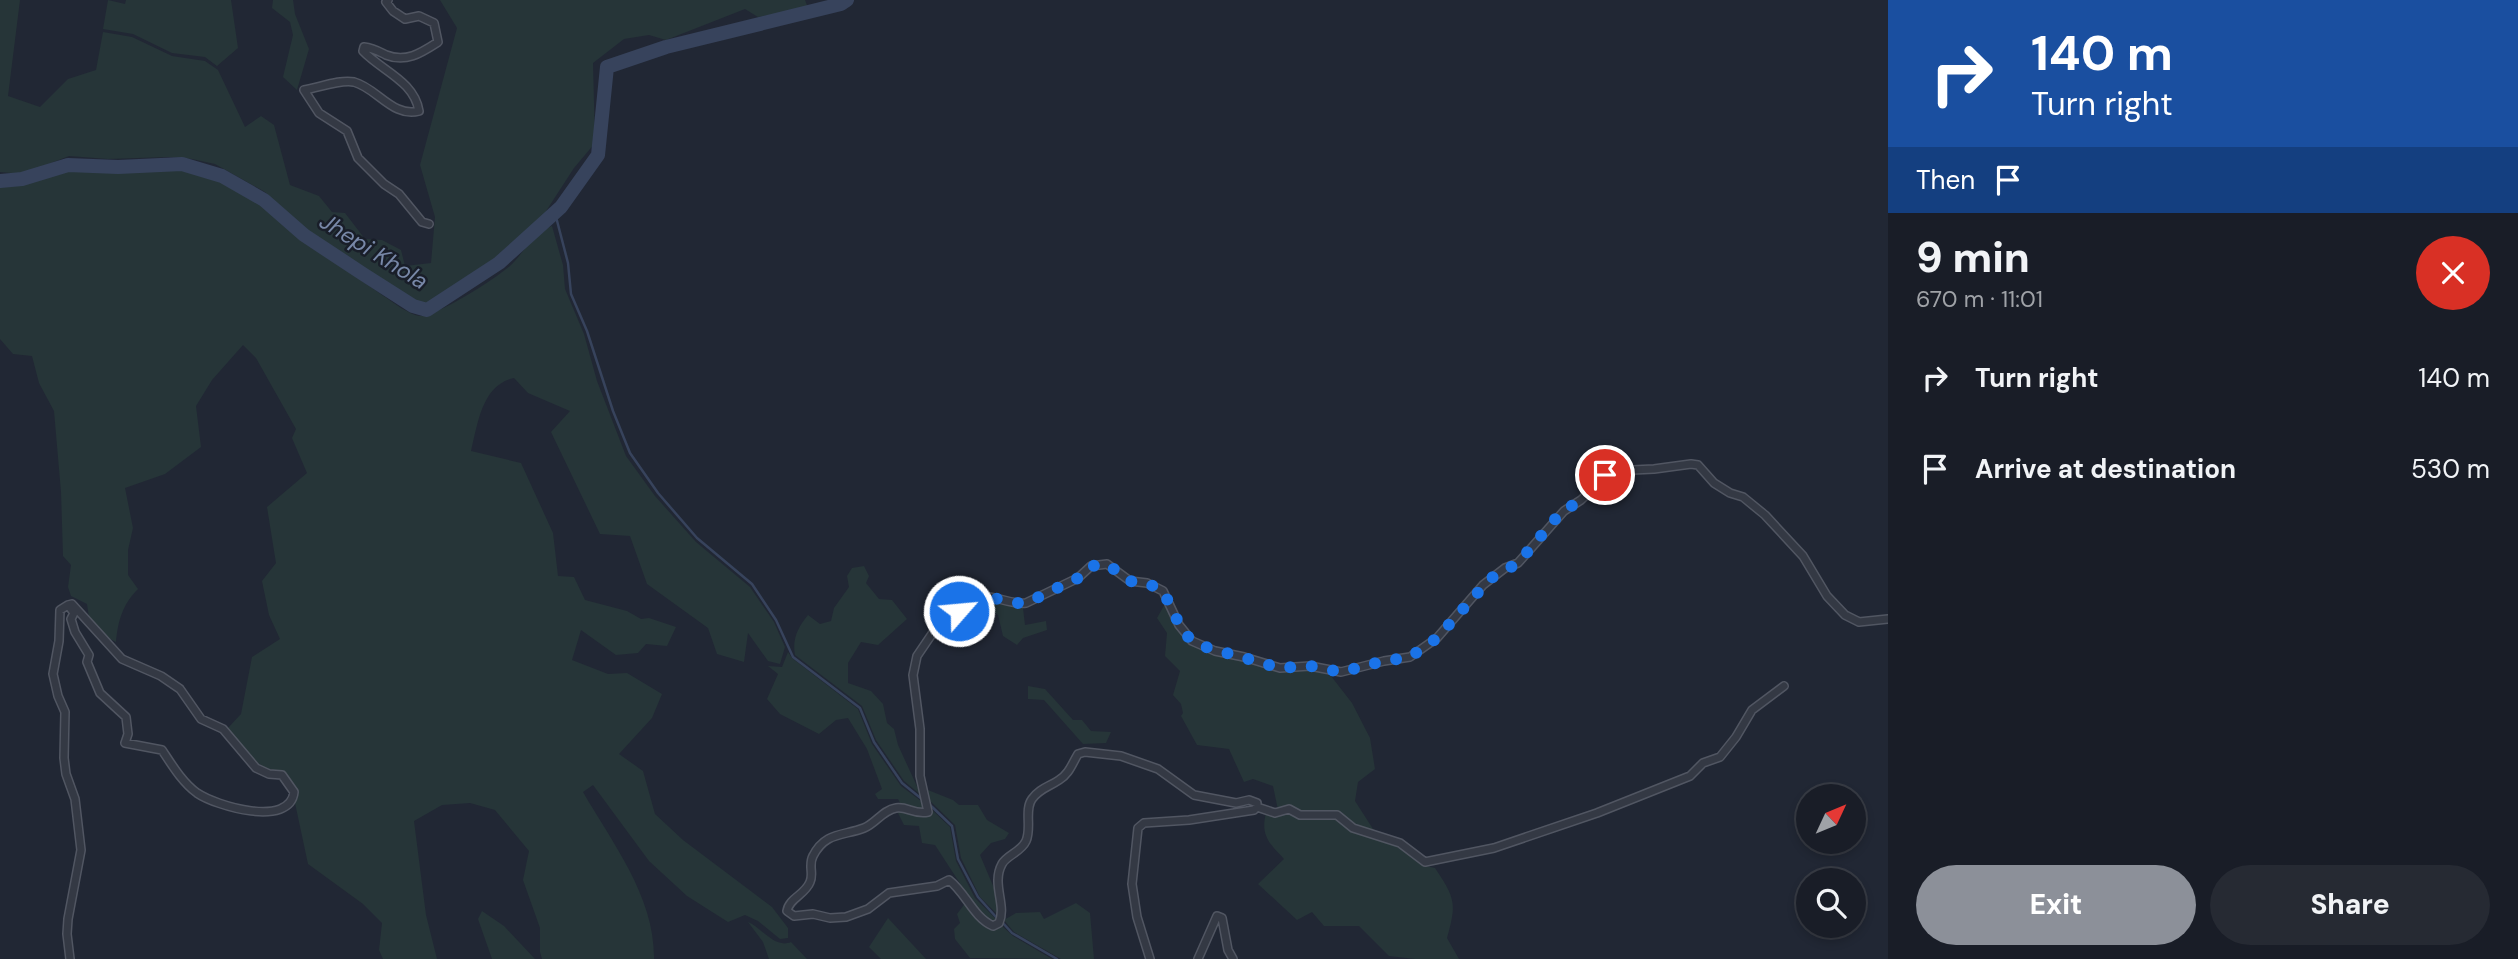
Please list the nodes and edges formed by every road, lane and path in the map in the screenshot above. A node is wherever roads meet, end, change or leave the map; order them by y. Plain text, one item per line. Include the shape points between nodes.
1 (388, 0) edge
2 (429, 224) dead end
3 (68, 605) junction
4 (1888, 619) edge
5 (1784, 686) dead end
6 (1258, 807) junction
7 (70, 959) edge
8 (1150, 959) edge
9 (1198, 959) edge
10 (1233, 959) edge

1 - 2 street via 393,11 405,19 419,16 435,23 438,42 416,56 405,59 364,47 363,51 406,84 419,111 400,110 355,82 304,90 319,113 347,131 358,158
3 - 3 street via 100,693 126,717 125,743 162,750 199,794 228,808 267,811 285,808 294,799 282,775 256,768 223,729 201,719 172,682 121,659 72,604
3 - 7 street via 60,610 58,619 53,674 65,712 64,758 75,799 80,850 68,919
4 - 6 street via 1859,622 1845,615 1827,596 1803,556 1765,515 1691,464 1611,471 1564,511 1518,563 1491,578 1437,638 1410,657 1341,672 1310,666 1280,668 1202,646 1184,634 1163,591 1130,581 1107,564 1091,566 1078,578 1026,603 978,596 936,628 916,656 914,675 920,776 928,812 895,808 866,828 829,839 813,854 812,881 787,911 794,916 846,917 868,909 889,893 949,880 986,923 999,923 998,875 1003,861 1026,841 1029,804 1041,789 1067,774 1081,752 1121,756 1158,769 1194,795 1236,803 1254,800
5 - 6 street via 1752,710 1720,757 1703,763 1690,776 1494,848 1425,862 1400,843 1353,828 1337,815 1300,815 1289,809 1275,813
6 - 8 street via 1144,823 1138,828 1132,884
9 - 10 street via 1217,916 1222,918

